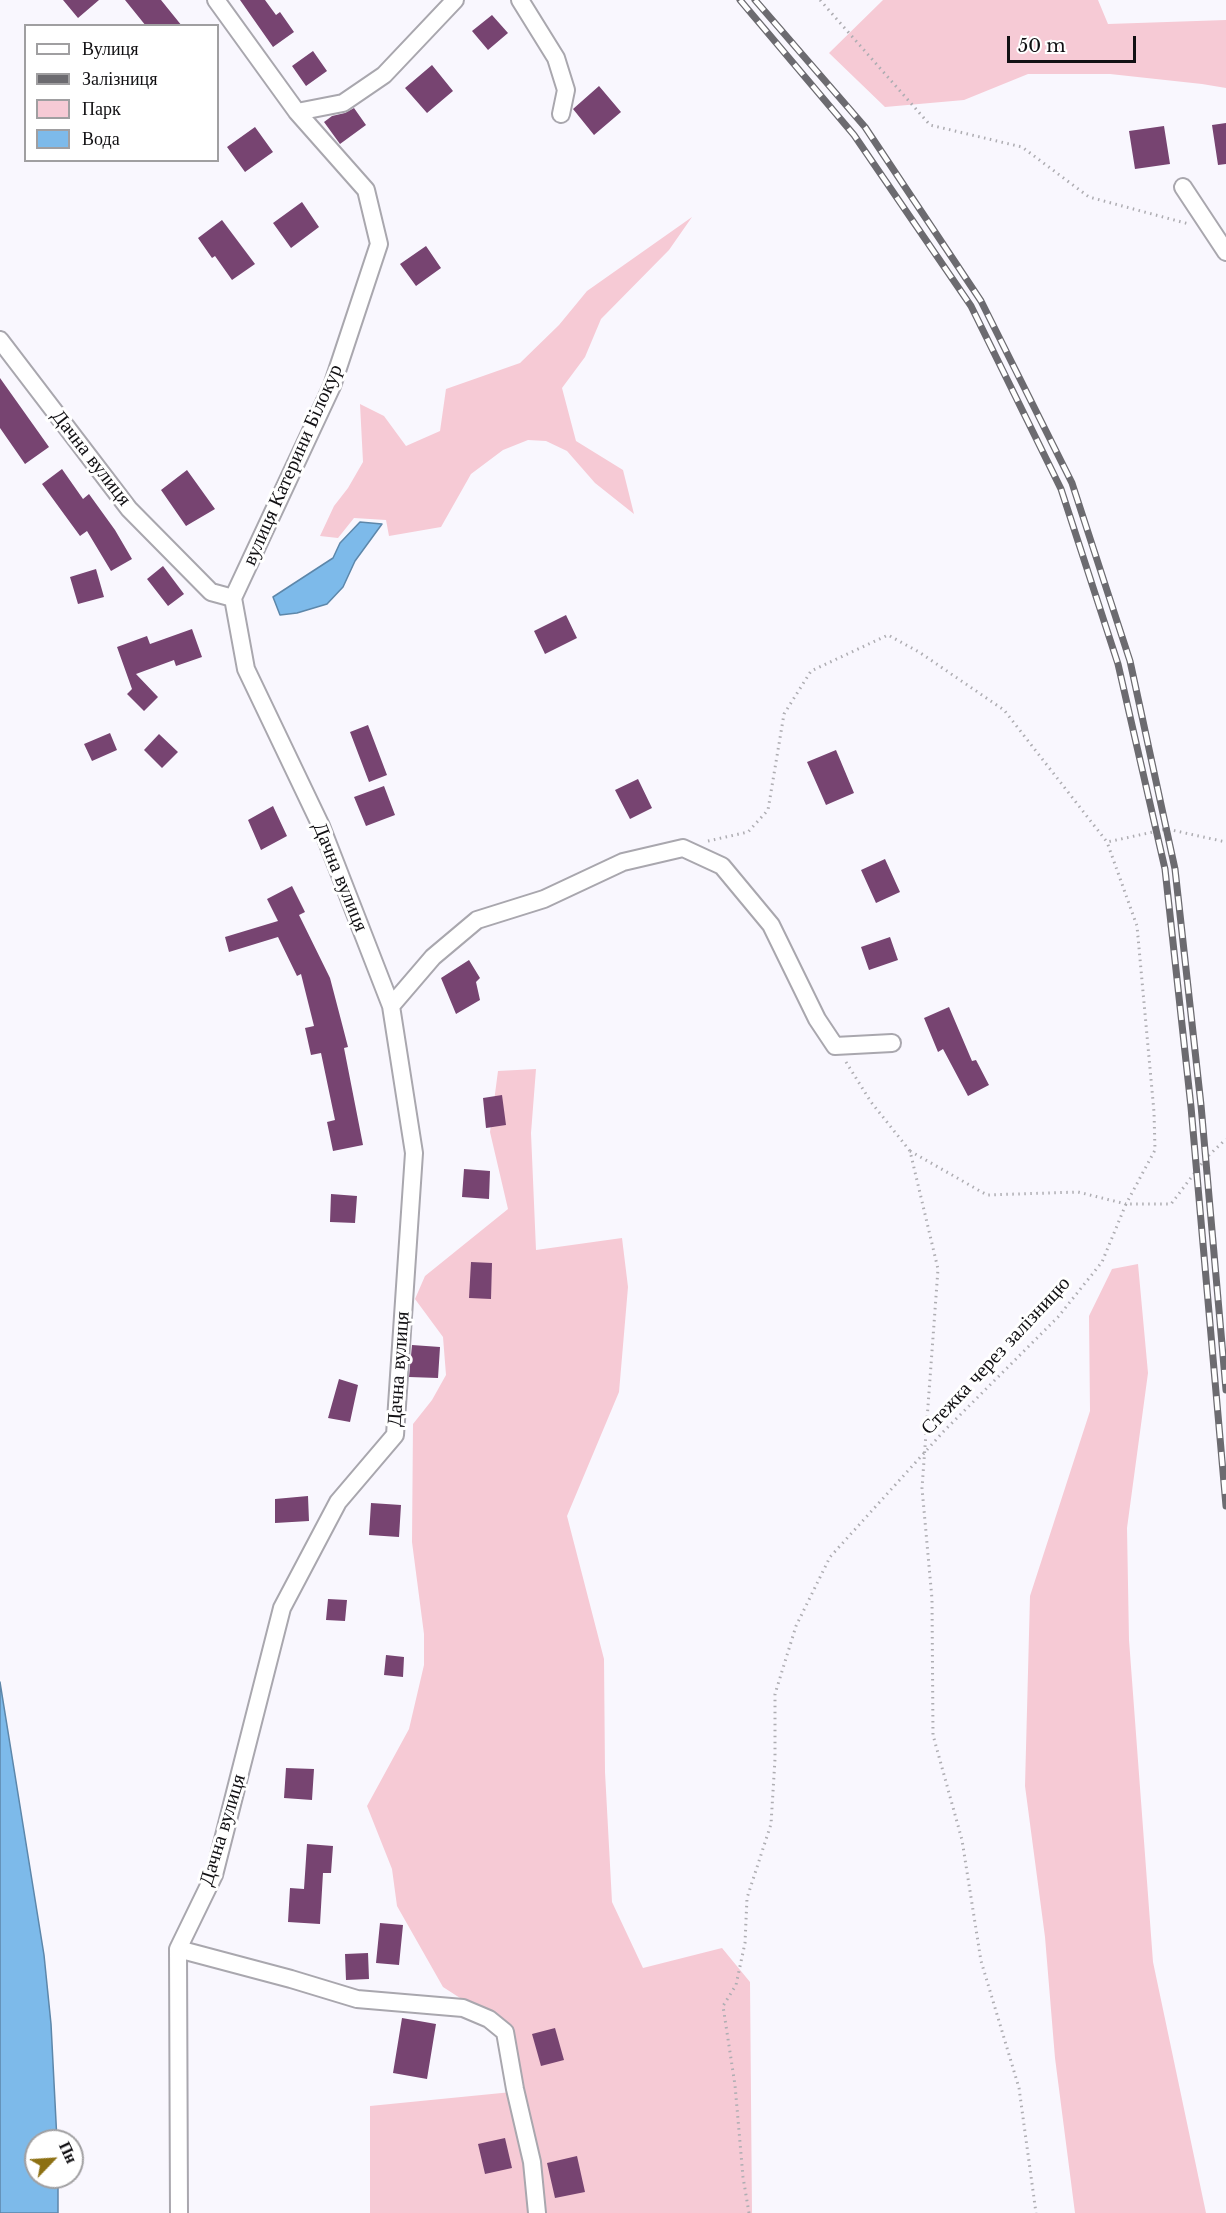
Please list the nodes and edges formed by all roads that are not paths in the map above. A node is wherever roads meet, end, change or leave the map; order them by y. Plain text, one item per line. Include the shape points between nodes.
1 (216, 0) edge
2 (454, 0) edge
3 (520, 0) edge
4 (297, 112) junction
5 (561, 114) dead end
6 (1184, 187) dead end
7 (1226, 252) edge
8 (0, 340) edge
9 (234, 598) junction
10 (392, 1006) junction
11 (892, 1043) dead end
12 (178, 1949) junction
13 (179, 2213) edge
14 (537, 2213) edge

1 - 4 street, вулиця Катерини Білокур
2 - 4 street via 384,75 343,103
3 - 5 street via 556,58 566,90
4 - 9 street, вулиця Катерини Білокур via 366,190 379,244 332,386
6 - 7 street
8 - 9 street, Дачна вулиця via 129,508 211,592
9 - 10 street, Дачна вулиця via 246,669 321,826
10 - 11 street via 433,957 477,920 544,899 623,862 683,848 722,866 771,925 817,1019 835,1046
10 - 12 street, Дачна вулиця via 414,1153 395,1435 338,1503 282,1608 214,1875
12 - 13 street
12 - 14 street via 357,1999 463,2008 489,2019 505,2032 532,2162

